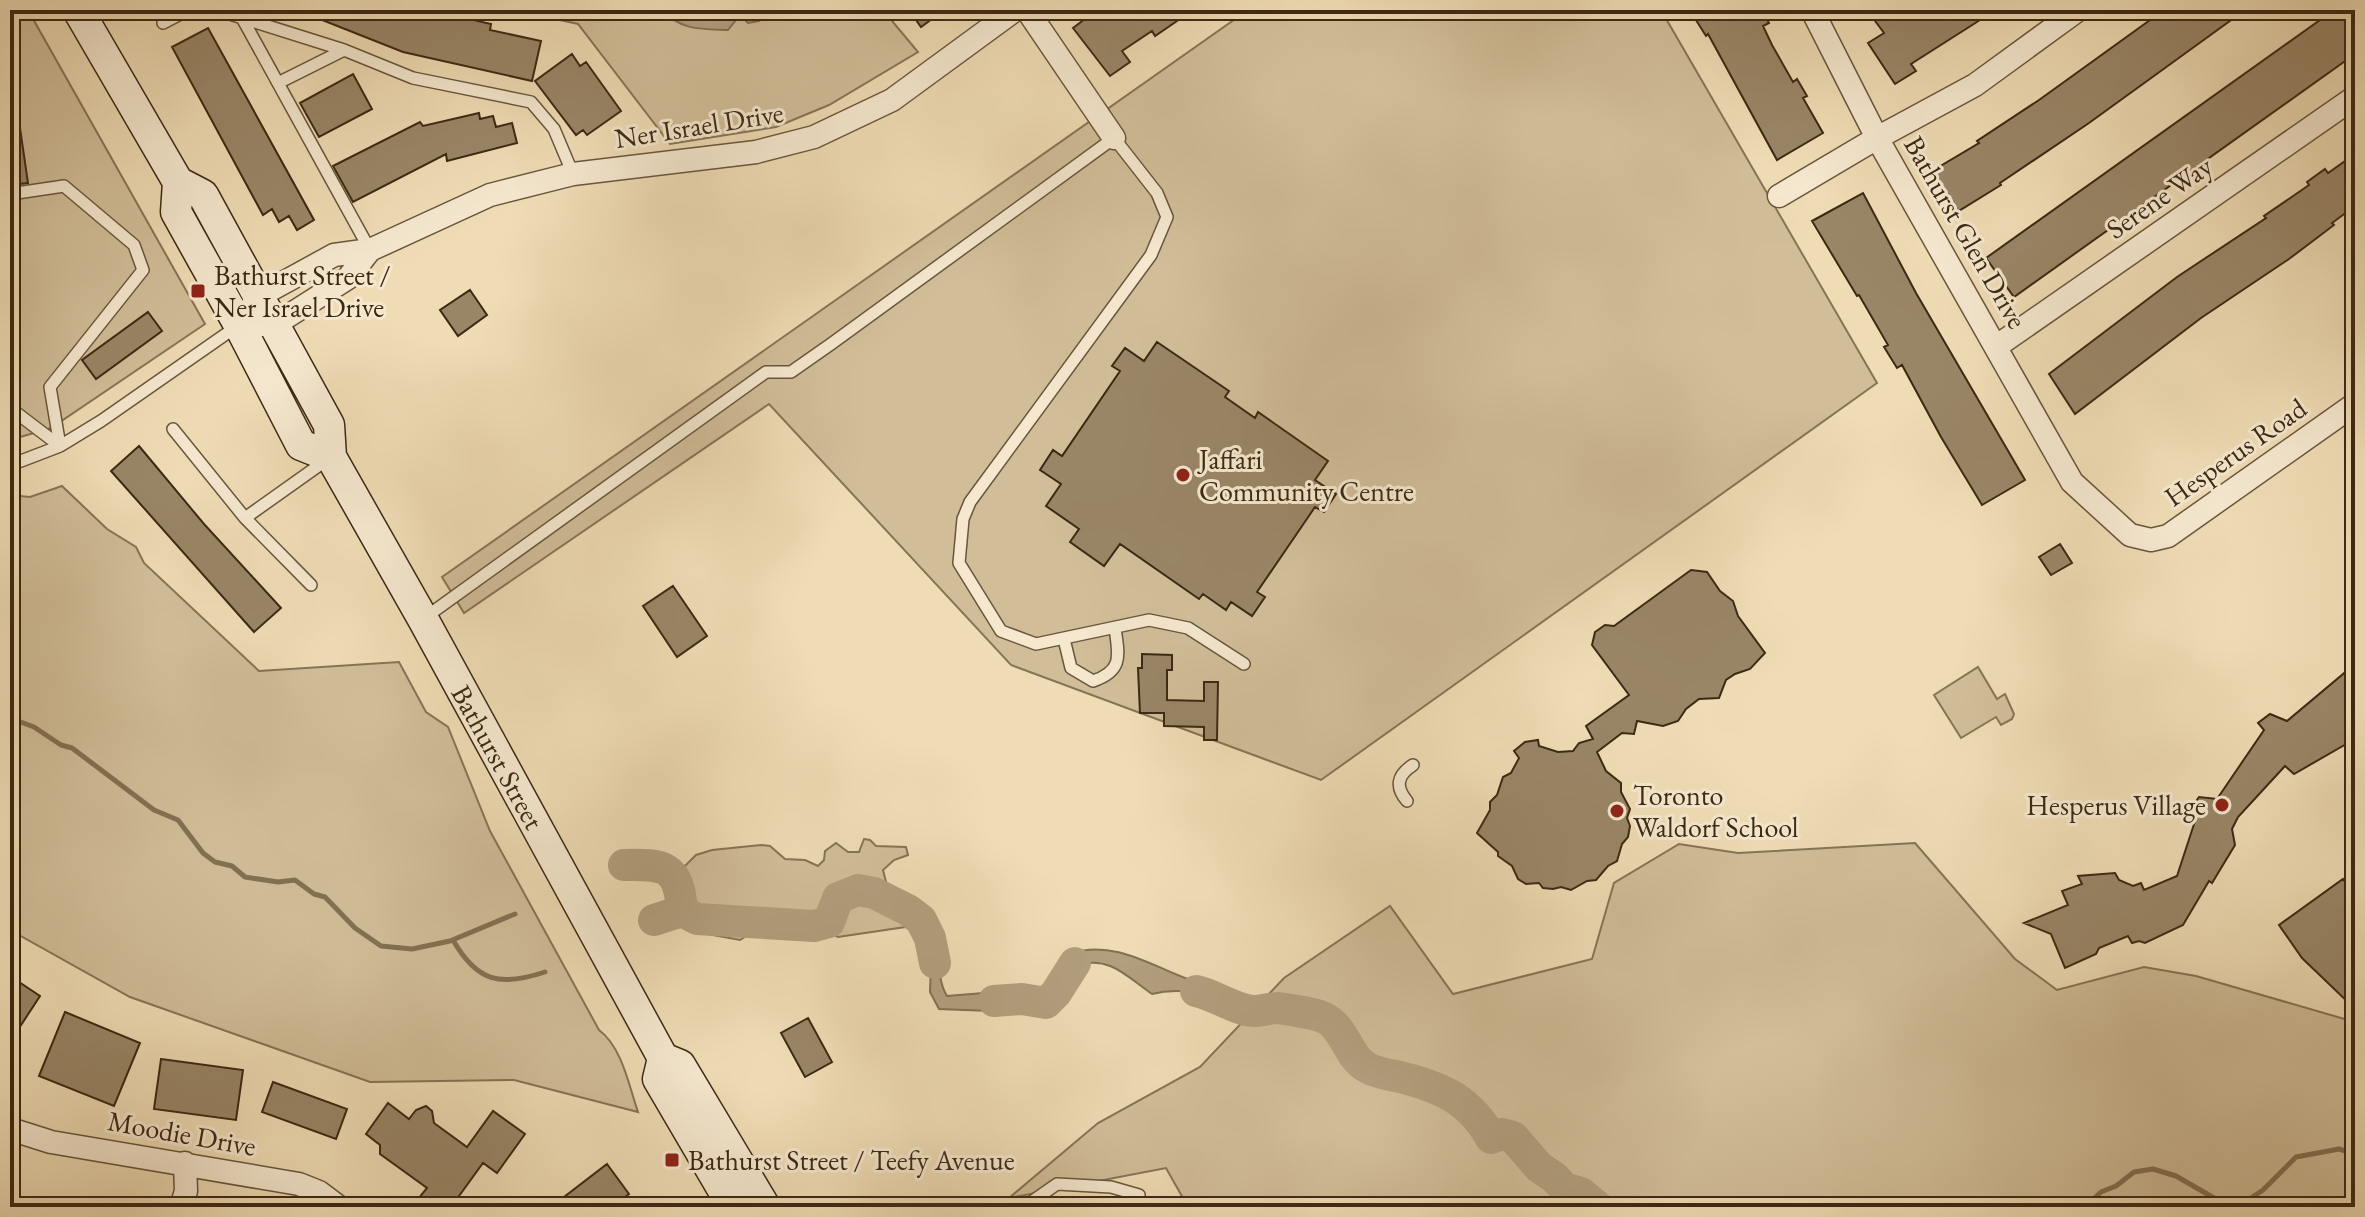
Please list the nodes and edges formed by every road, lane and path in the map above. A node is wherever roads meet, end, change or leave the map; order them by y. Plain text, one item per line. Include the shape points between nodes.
1 (78, 10) edge
2 (188, 10) edge
3 (217, 10) edge
4 (1015, 10) edge
5 (1027, 10) edge
6 (1812, 10) edge
7 (2078, 10) edge
8 (241, 16) junction
9 (163, 23) dead end
10 (344, 50) junction
11 (278, 83) junction
12 (2355, 97) edge
13 (1114, 138) junction
14 (1877, 138) junction
15 (573, 174) junction
16 (178, 182) junction
17 (10, 194) edge
18 (1779, 196) dead end
19 (370, 250) junction
20 (259, 296) junction
21 (239, 325) junction
22 (274, 325) junction
23 (1997, 346) junction
24 (2355, 404) edge
25 (10, 408) edge
26 (173, 429) dead end
27 (60, 446) junction
28 (331, 457) junction
29 (10, 463) edge
30 (2072, 482) joint
31 (245, 518) junction
32 (311, 585) dead end
33 (423, 619) junction
34 (1115, 628) junction
35 (1064, 639) junction
36 (1244, 664) dead end
37 (1413, 765) dead end
38 (1407, 801) dead end
39 (10, 1129) edge
40 (185, 1163) junction
41 (1139, 1195) dead end
42 (729, 1197) edge
43 (181, 1207) edge
44 (339, 1207) edge
45 (765, 1207) edge
46 (1024, 1207) edge

1 - 16 main road, Bathurst Street
2 - 9 lane
3 - 8 lane
4 - 15 street, Ner Israel Drive via 892,100 814,137 756,152
5 - 13 street
6 - 14 street, Bathurst Glen Drive
7 - 14 street via 1975,85
8 - 10 lane
8 - 11 lane
10 - 11 lane
10 - 15 lane via 413,78 531,102 554,129
11 - 19 lane
12 - 23 street, Serene Way
13 - 33 lane via 791,372 766,372
13 - 35 lane via 1157,193 1167,217 1151,255 970,502 963,519 959,563 1001,631 1036,644
14 - 18 street
14 - 23 street, Bathurst Glen Drive
15 - 19 street, Ner Israel Drive via 490,195
16 - 20 main road, Bathurst Street via 203,195
16 - 21 main road, Bathurst Street via 176,212
17 - 27 lane via 64,186 134,245 143,270 50,387
19 - 20 street, Ner Israel Drive via 334,255
19 - 22 street, Ner Israel Drive via 348,278
20 - 21 street, Ner Israel Drive
20 - 22 main road, Bathurst Street
21 - 22 street
21 - 27 lane
21 - 28 main road, Bathurst Street via 301,445
22 - 28 main road, Bathurst Street via 329,425
23 - 30 street, Bathurst Glen Drive
24 - 30 street, Hesperus Road via 2158,540 2127,533
25 - 27 lane
26 - 31 lane
27 - 29 lane
28 - 31 lane
28 - 33 main road, Bathurst Street
31 - 32 lane
33 - 42 main road, Bathurst Street via 663,1058 680,1065
34 - 35 lane
34 - 35 lane via 1117,667 1093,681 1071,668
34 - 36 lane via 1149,620 1188,628
37 - 38 lane via 1398,781
39 - 40 street, Moodie Drive via 51,1142
40 - 43 street
40 - 44 street, Moodie Drive via 299,1184
41 - 46 lane via 1111,1187 1057,1184
42 - 45 main road, Bathurst Street

